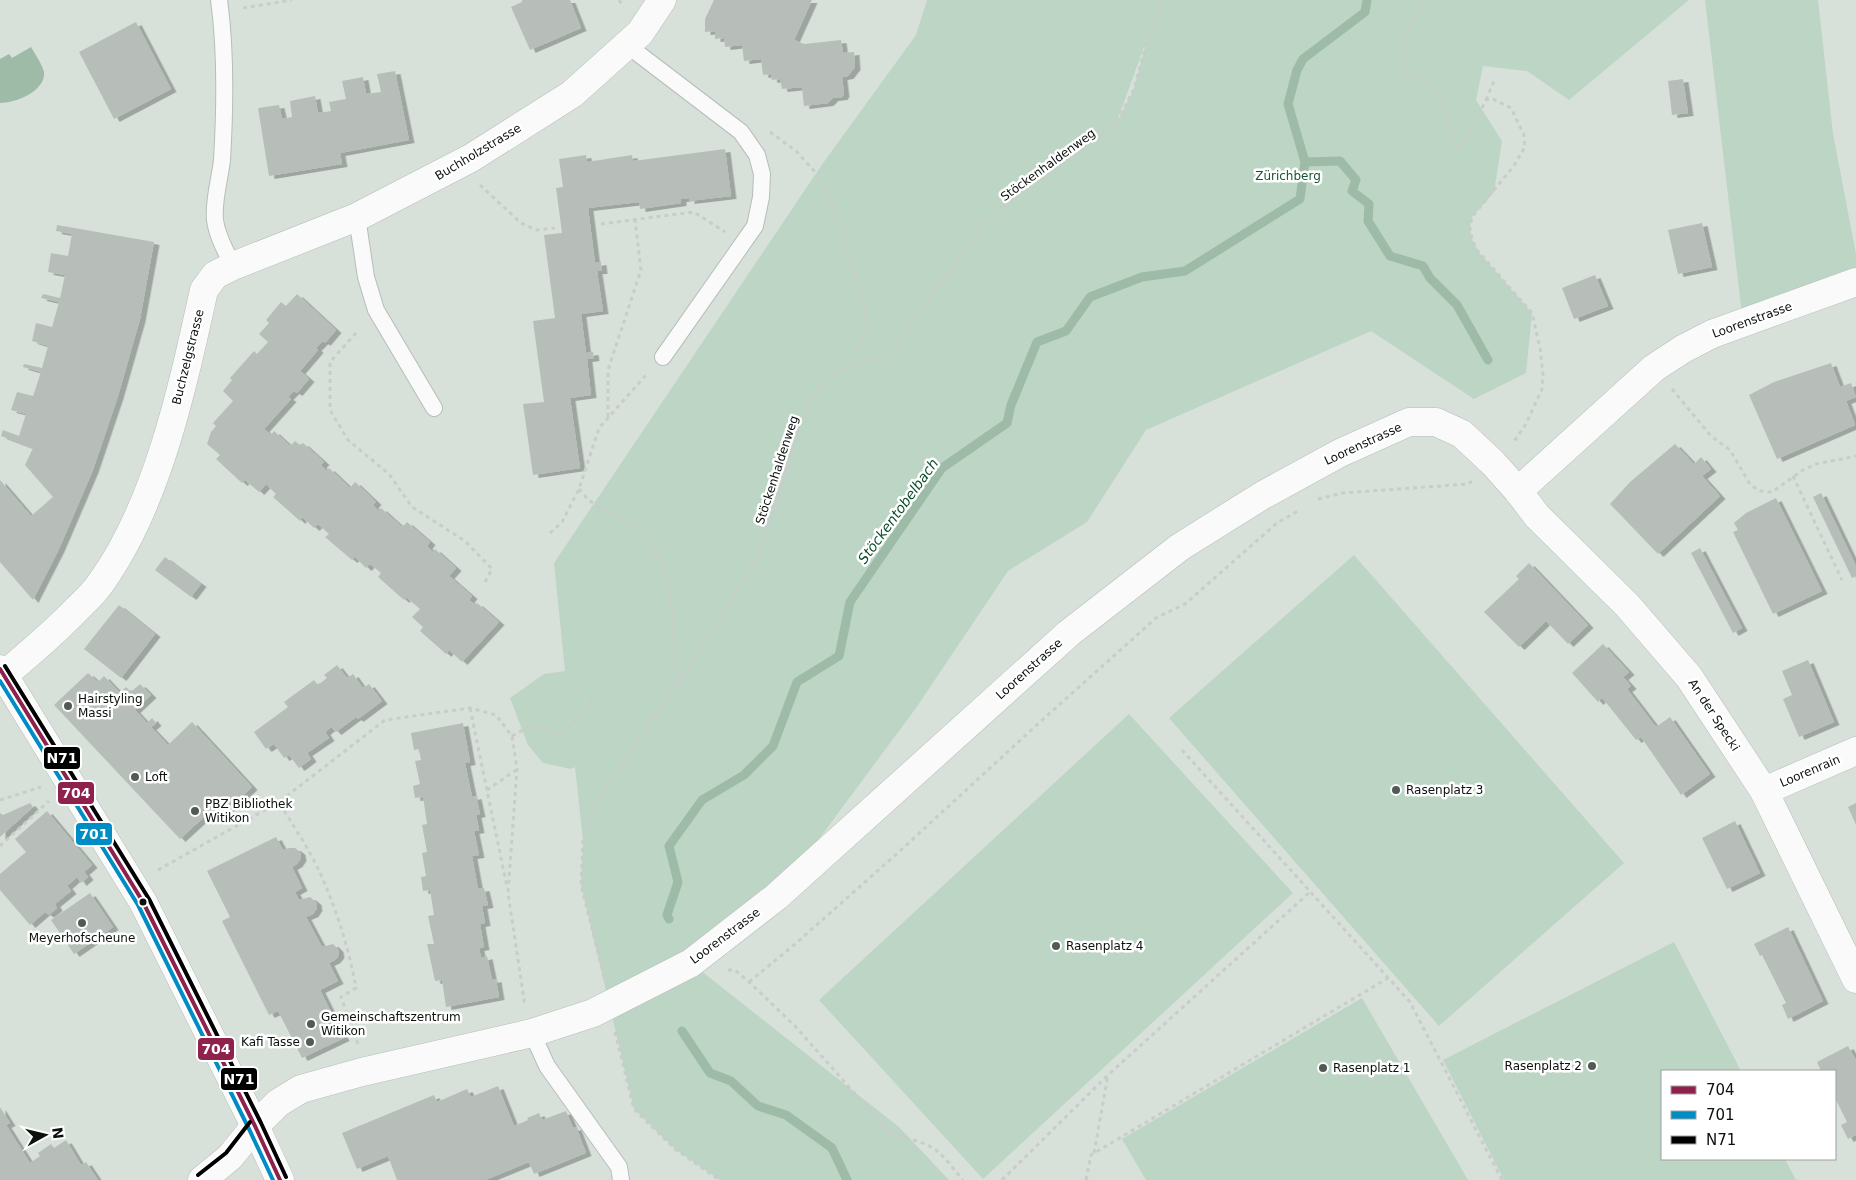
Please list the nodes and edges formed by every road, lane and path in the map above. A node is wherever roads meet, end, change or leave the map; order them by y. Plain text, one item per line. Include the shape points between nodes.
1 (292, 0) edge
2 (662, 0) edge
3 (1163, 0) edge
4 (1420, 0) edge
5 (220, 6) edge
6 (627, 45) junction
7 (1494, 81) dead end
8 (1486, 100) junction
9 (474, 179) dead end
10 (833, 204) dead end
11 (357, 217) junction
12 (636, 219) junction
13 (600, 224) dead end
14 (555, 228) dead end
15 (742, 244) junction
16 (233, 266) junction
17 (1856, 282) edge
18 (356, 333) dead end
19 (663, 356) joint
20 (852, 365) junction
21 (1654, 368) junction
22 (434, 408) dead end
23 (608, 418) junction
24 (1856, 456) edge
25 (1493, 463) junction
26 (1793, 476) junction
27 (579, 488) junction
28 (1518, 491) junction
29 (1318, 500) dead end
30 (1301, 509) dead end
31 (550, 533) dead end
32 (1842, 580) dead end
33 (484, 584) dead end
34 (2, 672) edge
35 (678, 683) junction
36 (593, 699) dead end
37 (470, 708) junction
38 (512, 736) junction
39 (1182, 750) dead end
40 (1856, 751) edge
41 (517, 769) junction
42 (44, 786) dead end
43 (487, 790) junction
44 (1764, 791) junction
45 (0, 800) edge
46 (50, 800) dead end
47 (279, 802) junction
48 (0, 846) edge
49 (158, 870) dead end
50 (1310, 892) junction
51 (508, 893) junction
52 (604, 977) dead end
53 (1388, 978) junction
54 (1856, 979) edge
55 (609, 1006) junction
56 (529, 1023) junction
57 (361, 1050) dead end
58 (1108, 1075) junction
59 (255, 1126) junction
60 (1094, 1153) junction
61 (202, 1180) edge
62 (280, 1180) edge
63 (621, 1180) edge
64 (720, 1180) edge
65 (963, 1180) edge
66 (1002, 1180) edge
67 (1086, 1180) edge
68 (1502, 1180) edge

1 - 5 path
2 - 6 street, Buchholzstrasse via 640,33
3 - 20 path, Stöckenhaldenweg via 1147,40 1134,89 1115,126 1027,188 980,228 899,342 884,358
4 - 8 path via 1411,24 1404,70 1434,89 1457,146 1466,140
5 - 16 lane via 224,116 215,221
6 - 11 street, Buchholzstrasse via 572,94 471,158
6 - 15 lane via 741,132 757,155 762,174 761,197 755,226
7 - 8 path
8 - 25 path via 1493,99 1511,108 1524,135 1525,147 1514,167 1472,217 1472,239 1477,250 1532,313 1543,374 1542,389 1526,424
9 - 14 path via 521,223 536,230
10 - 20 path via 864,300 864,331
11 - 16 street, Buchholzstrasse
11 - 22 lane via 366,277 376,310
12 - 13 path
12 - 15 path via 694,212
12 - 23 path via 641,270 608,370
15 - 19 lane
16 - 34 street, Buchzelgstrasse via 215,275 204,290 180,395 158,463 117,560 99,586 59,628
17 - 21 street, Loorenstrasse via 1712,334
18 - 33 path via 330,362 330,410 348,440 389,474 412,507 465,541 492,569
19 - 23 path
20 - 35 path, Stöckenhaldenweg via 834,373 813,396 799,426 757,557
21 - 26 path via 1711,436 1730,450 1750,484 1759,491 1772,492
21 - 28 street, Loorenstrasse
23 - 27 path via 600,428
24 - 26 path via 1816,464
25 - 28 street, Loorenstrasse
25 - 29 path via 1468,484 1342,493
25 - 55 street, Loorenstrasse via 1462,434 1436,422 1409,422 1340,453 1263,495 1180,547 1070,633 776,898 691,963
26 - 32 path
27 - 31 path via 562,522
27 - 35 path via 589,500 638,530 655,551 670,600
28 - 44 street, An der Specki via 1536,516 1627,605 1689,677
30 - 65 path via 1277,523 1185,604 1156,618 901,850 749,982 794,1026 888,1132 936,1150
34 - 59 street via 143,902
35 - 52 path, Stöckenhaldenweg via 594,804 583,841 580,885
36 - 38 path via 563,735 530,726
37 - 38 path via 496,715
37 - 43 path
37 - 47 path via 385,720
38 - 41 path
39 - 50 path
40 - 44 street, Loorenrain
41 - 43 path
41 - 51 path
42 - 45 path
43 - 51 path
44 - 54 street, An der Specki
46 - 48 path
47 - 49 path
47 - 57 path via 321,874 343,934 356,988 341,998
50 - 53 path
50 - 58 path
51 - 56 path
53 - 60 path
53 - 68 path via 1410,1002
55 - 56 street, Loorenstrasse via 593,1013
55 - 64 path via 634,1110 676,1150
56 - 59 street, Loorenstrasse via 301,1089 278,1103
56 - 63 lane via 547,1066 619,1167
58 - 60 path
58 - 66 path
59 - 61 street, Loorenstrasse via 230,1157
59 - 62 street
60 - 67 path

